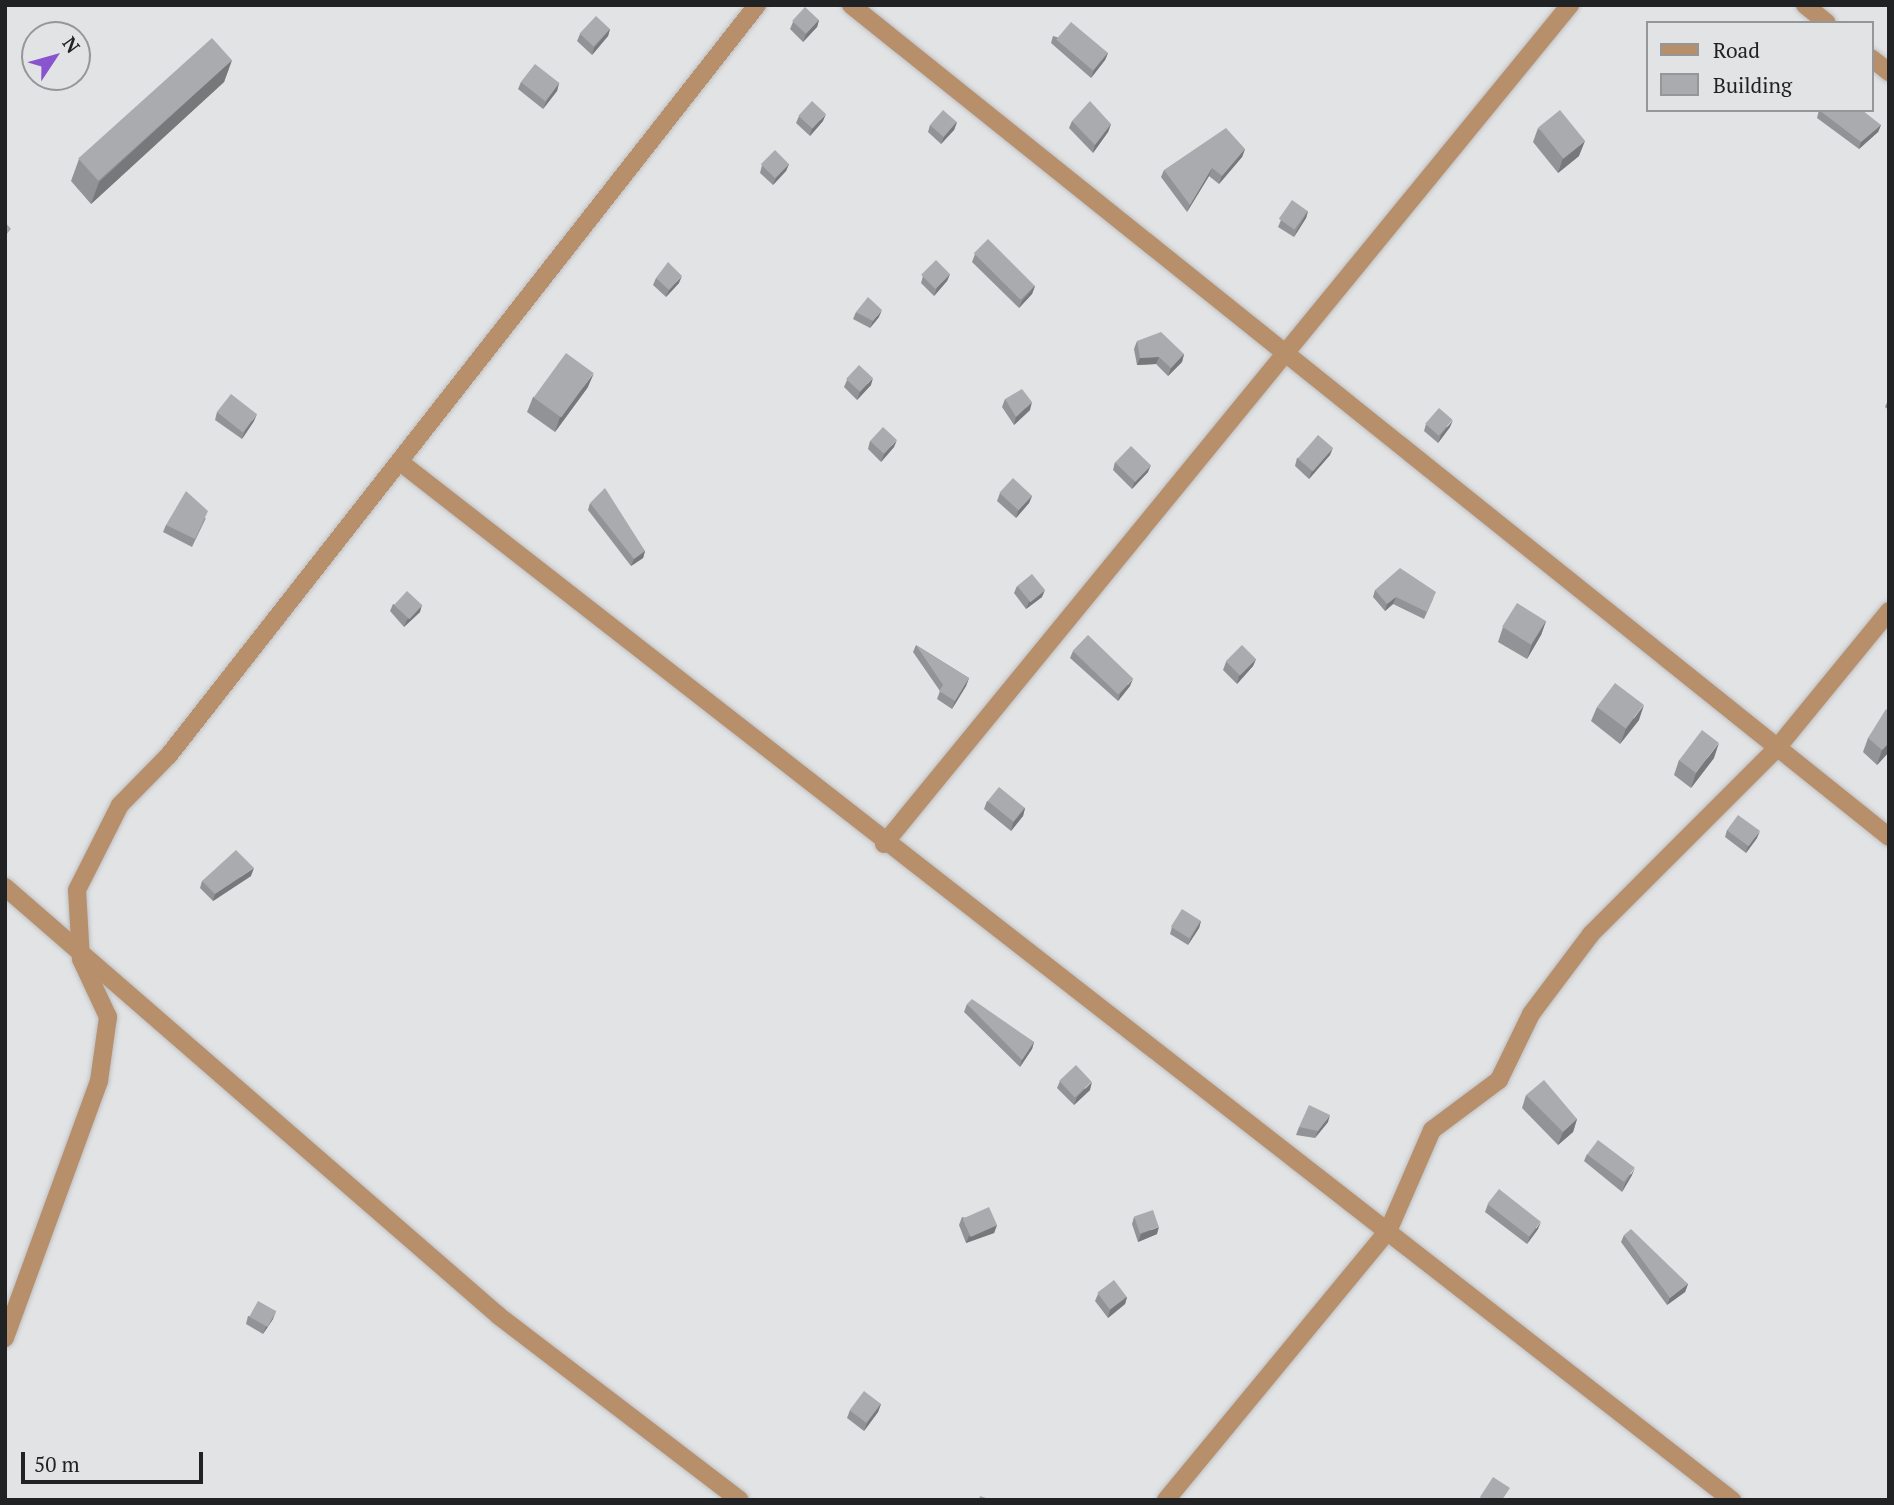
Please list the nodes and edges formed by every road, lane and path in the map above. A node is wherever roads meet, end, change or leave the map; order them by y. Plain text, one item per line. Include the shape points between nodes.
1 (757, 5) edge
2 (851, 5) edge
3 (1570, 5) edge
4 (1805, 5) edge
5 (1825, 21) edge
6 (1873, 60) edge
7 (1889, 72) edge
8 (1285, 353) junction
9 (400, 462) junction
10 (1889, 611) edge
11 (1777, 748) junction
12 (1889, 837) edge
13 (884, 844) junction
14 (5, 887) edge
15 (81, 959) junction
16 (1389, 1229) junction
17 (5, 1338) edge
18 (740, 1500) edge
19 (1166, 1500) edge
20 (1732, 1500) edge

1 - 9 street
2 - 8 street
3 - 8 street
4 - 5 street
6 - 7 street
8 - 11 street
8 - 13 street
9 - 13 street
9 - 15 street via 169,755 120,805 78,890
10 - 11 street
11 - 12 street
11 - 16 street via 1591,934 1531,1014 1499,1080 1432,1130
13 - 16 street
14 - 15 street
15 - 17 street via 108,1017 99,1081
15 - 18 street via 499,1316
16 - 19 street
16 - 20 street

